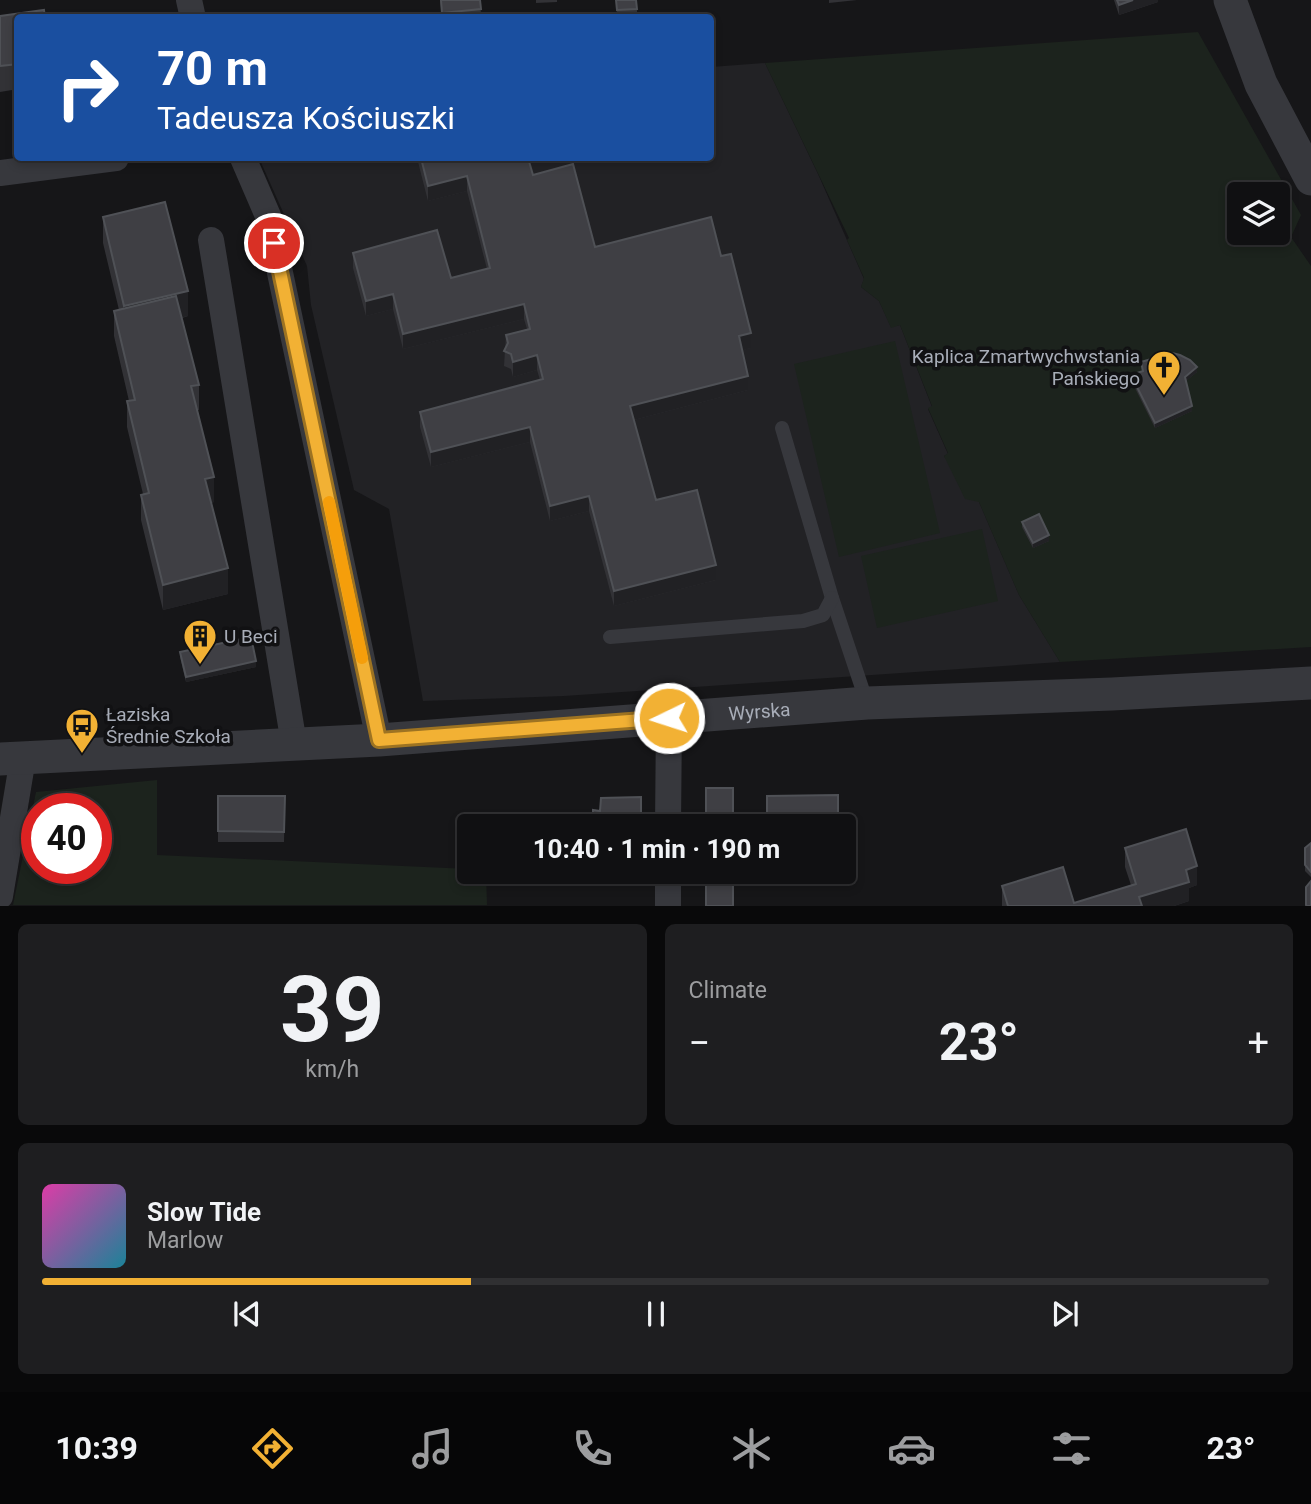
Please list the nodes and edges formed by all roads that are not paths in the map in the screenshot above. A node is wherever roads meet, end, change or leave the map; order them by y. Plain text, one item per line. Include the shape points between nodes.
1 (1230, 0) edge
2 (93, 161) edge
3 (244, 161) edge
4 (0, 173) edge
5 (1311, 179) edge
6 (212, 240) dead end
7 (782, 428) dead end
8 (832, 598) junction
9 (610, 636) dead end
10 (1311, 683) edge
11 (867, 703) junction
12 (669, 718) junction
13 (379, 740) junction
14 (294, 744) junction
15 (12, 759) edge
16 (668, 814) edge
17 (668, 884) edge
18 (0, 896) edge
19 (668, 905) edge

1 - 5 street via 1261,84
2 - 4 street
3 - 13 street via 268,216
6 - 14 street
7 - 8 lane
8 - 9 lane via 823,615 803,621
8 - 11 lane
10 - 11 street, Wyrska
11 - 12 street, Wyrska
12 - 13 street, Wyrska
12 - 16 street
13 - 14 street, Wyrska
14 - 15 street, Wyrska
15 - 18 street
17 - 19 street

